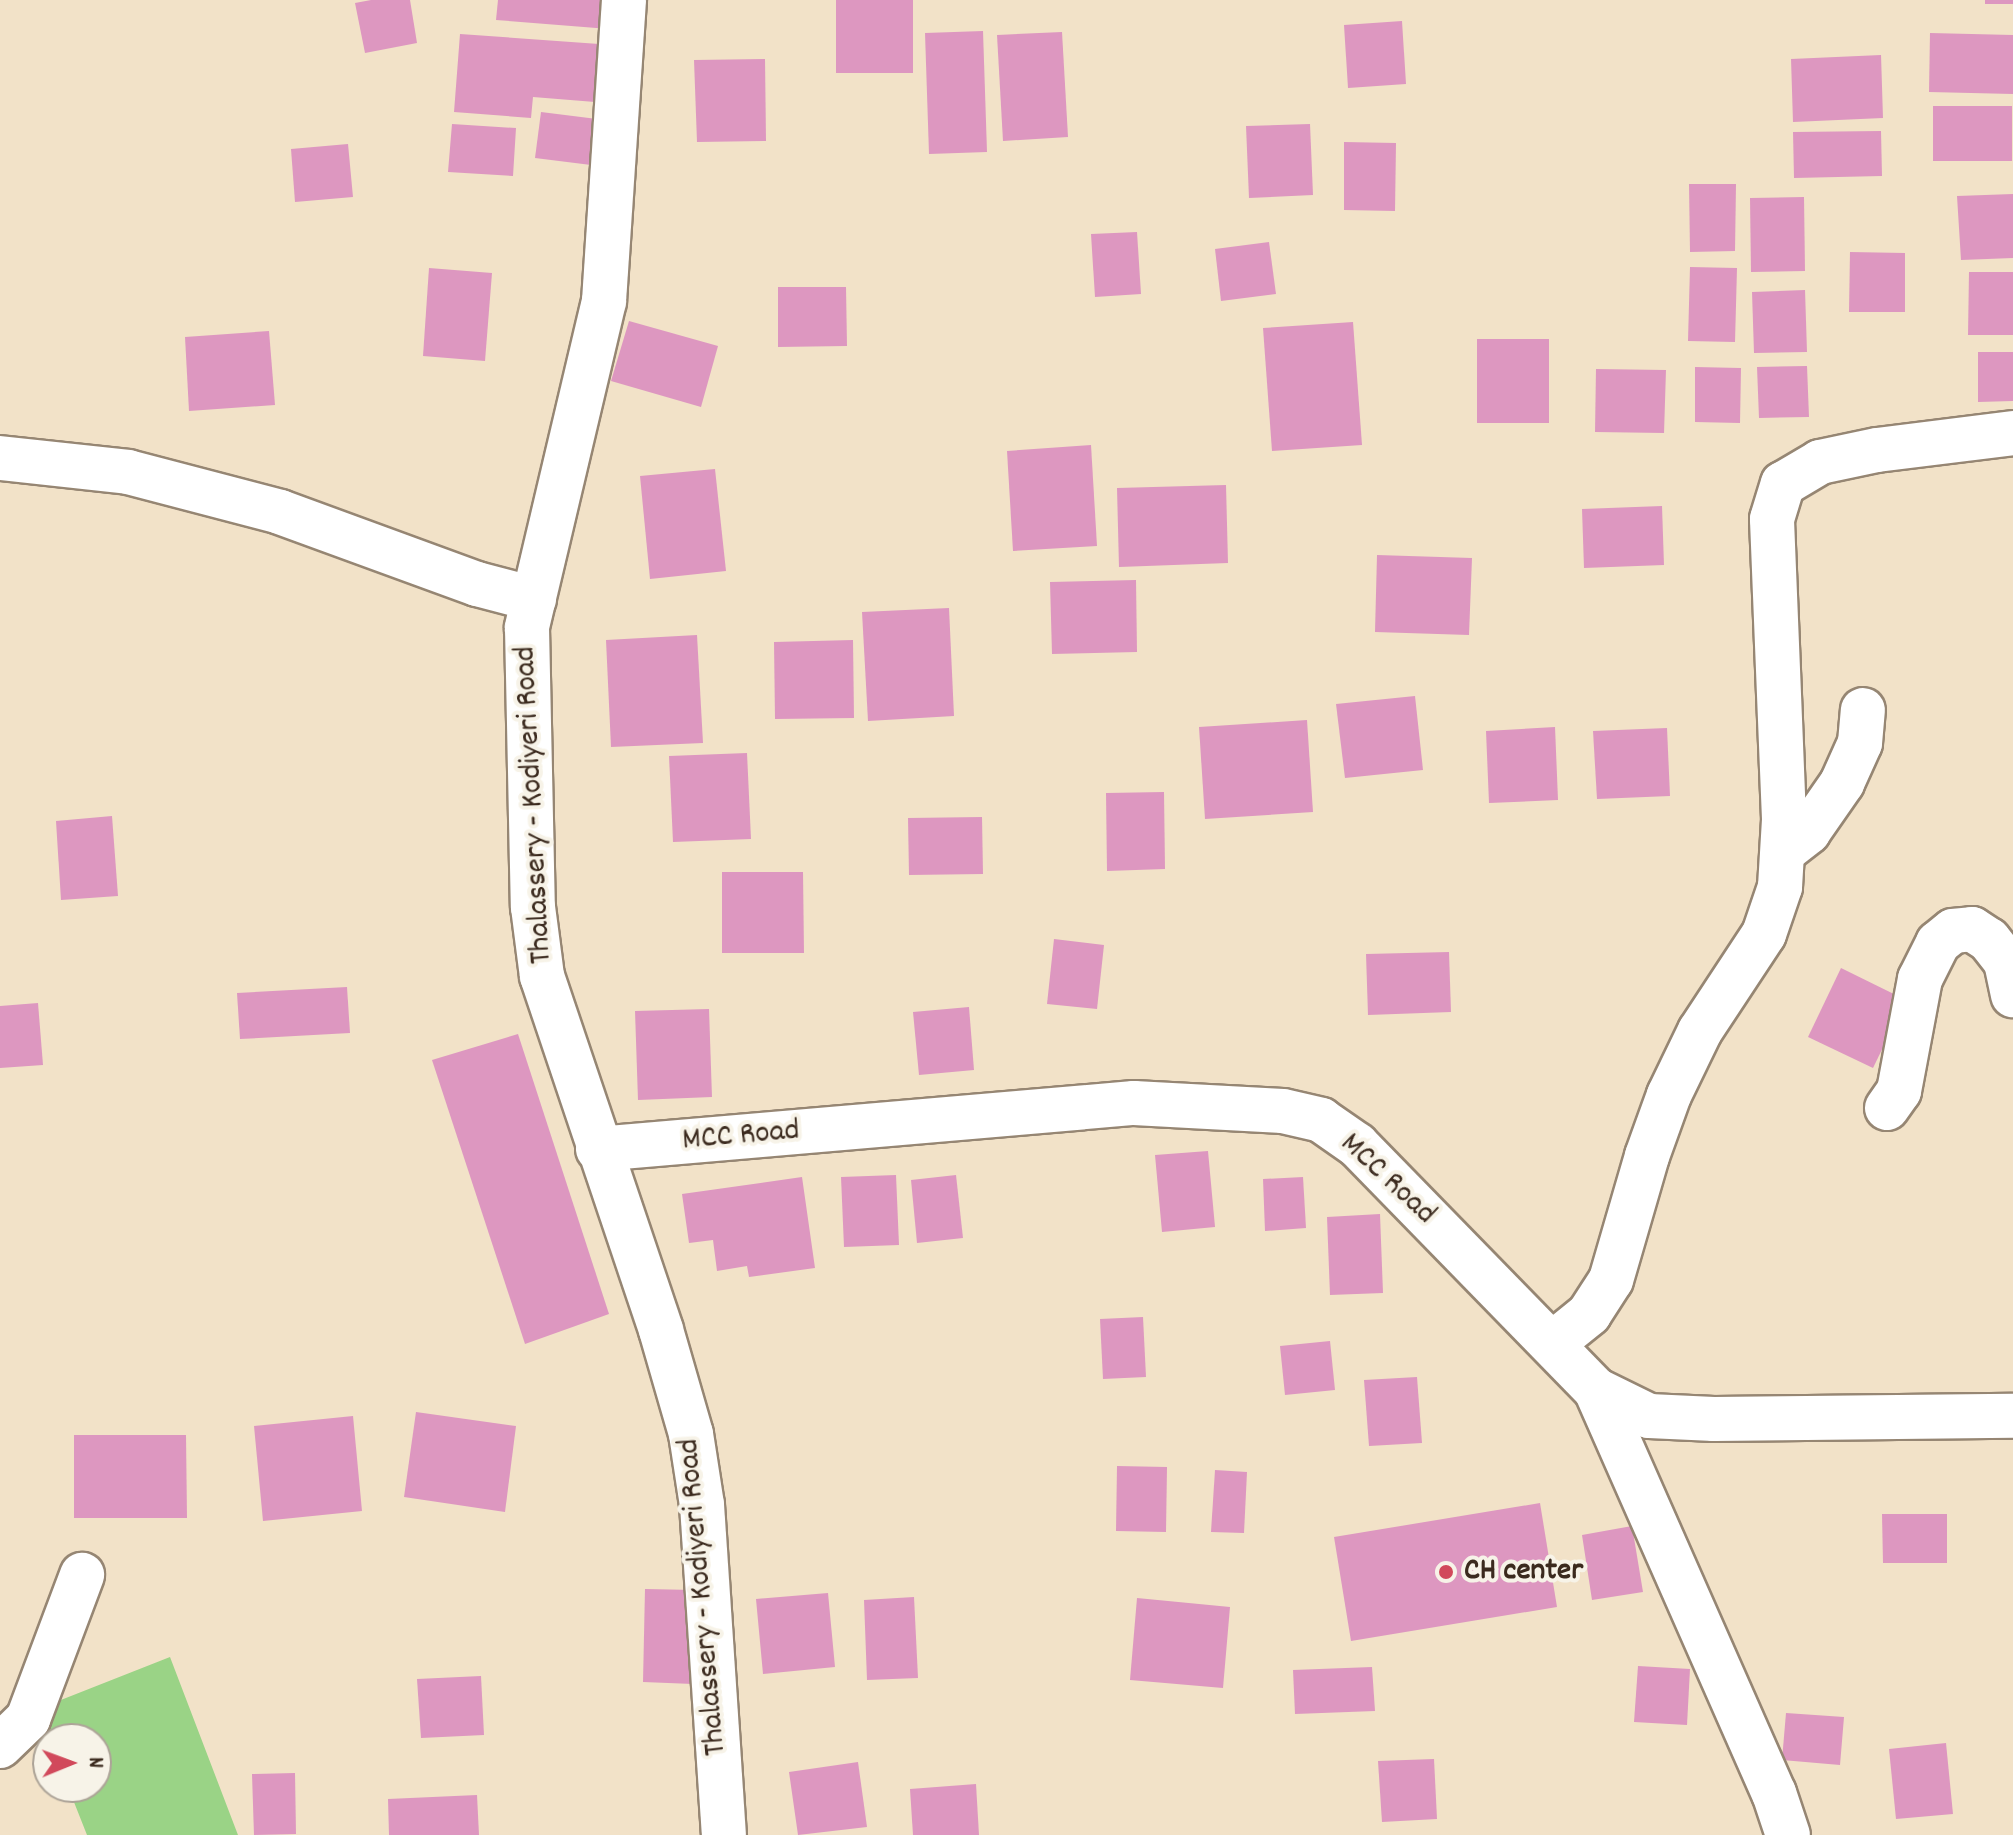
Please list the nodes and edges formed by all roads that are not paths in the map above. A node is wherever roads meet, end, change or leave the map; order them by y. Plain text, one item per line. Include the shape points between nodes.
1 (624, 0) edge
2 (2013, 433) edge
3 (0, 458) edge
4 (534, 599) junction
5 (1863, 710) dead end
6 (1784, 851) junction
7 (2013, 995) edge
8 (1887, 1108) dead end
9 (598, 1149) junction
10 (1552, 1344) junction
11 (1596, 1390) junction
12 (2013, 1416) edge
13 (82, 1575) dead end
14 (0, 1746) edge
15 (724, 1835) edge
16 (1788, 1835) edge

1 - 4 street, Thalassery - Kodiyeri Road via 604,301
2 - 6 street via 1820,462 1783,484 1772,519
3 - 4 street via 128,472 280,512 477,584
4 - 9 street, Thalassery - Kodiyeri Road via 527,628 533,907 542,976
5 - 6 street via 1860,743 1842,783 1808,832
6 - 10 street via 1780,887 1764,934 1700,1031 1669,1095 1611,1280 1589,1314
7 - 8 street via 2006,962 1989,940 1972,929 1953,931 1938,943 1920,979 1899,1091
9 - 10 street, MCC Road via 1134,1103 1283,1111 1321,1120 1357,1145
9 - 15 street, Thalassery - Kodiyeri Road via 691,1434 702,1505
10 - 11 street, MCC Road
11 - 12 street, MCC Road via 1649,1416
11 - 16 street
13 - 14 street via 28,1719

